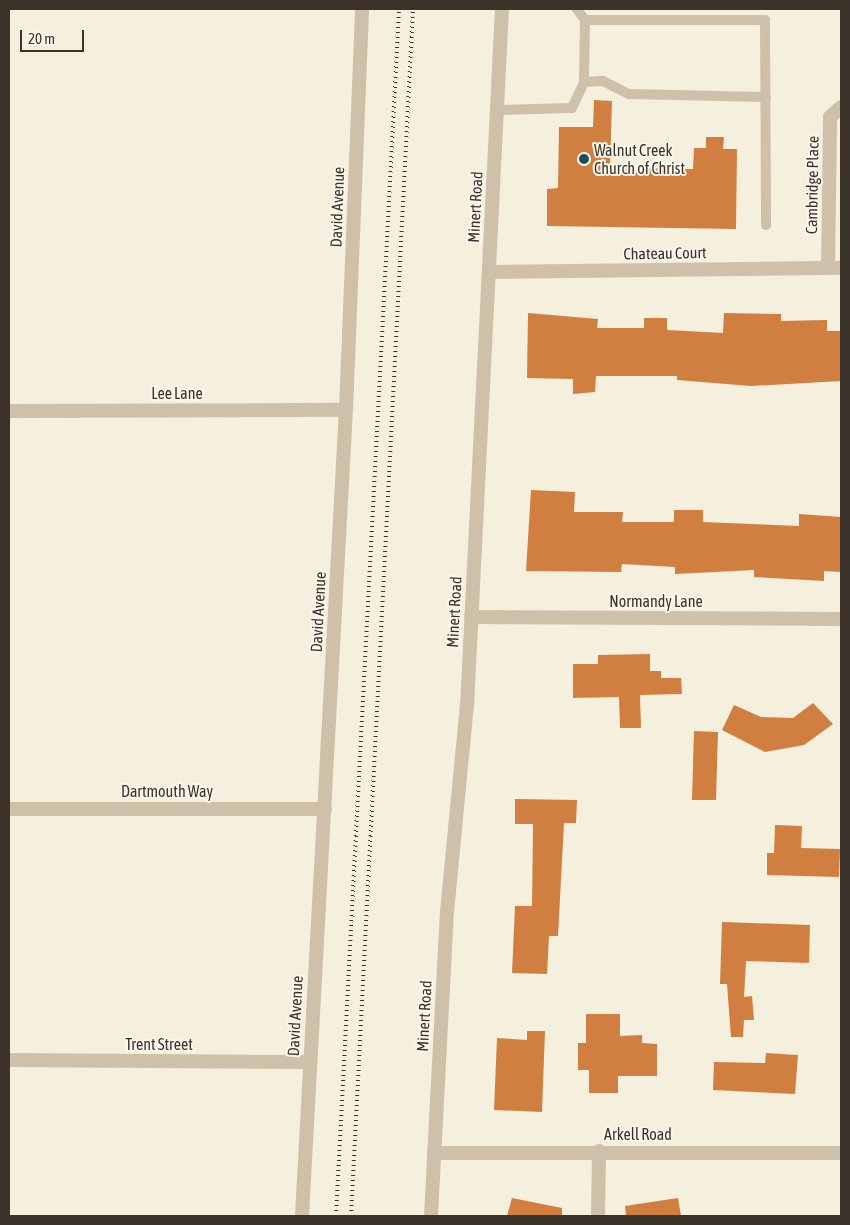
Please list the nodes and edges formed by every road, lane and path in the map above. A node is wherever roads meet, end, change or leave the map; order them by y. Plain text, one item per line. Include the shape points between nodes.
1 (362, 9) edge
2 (502, 9) edge
3 (578, 9) edge
4 (585, 20) junction
5 (584, 82) junction
6 (766, 97) junction
7 (841, 107) edge
8 (497, 110) junction
9 (766, 224) dead end
10 (835, 268) edge
11 (489, 272) junction
12 (346, 410) junction
13 (9, 411) edge
14 (471, 617) junction
15 (841, 619) edge
16 (325, 808) junction
17 (9, 809) edge
18 (9, 1060) edge
19 (310, 1062) junction
20 (599, 1151) junction
21 (434, 1153) junction
22 (841, 1153) edge
23 (302, 1216) edge
24 (431, 1216) edge
25 (598, 1216) edge

1 - 12 street, David Avenue
2 - 8 street, Minert Road
3 - 4 lane
4 - 5 lane
4 - 6 lane via 766,20
5 - 6 lane via 603,81 629,94
5 - 8 lane via 572,108
6 - 9 lane
7 - 10 street, Cambridge Place via 830,117
8 - 11 street, Minert Road
10 - 11 street, Chateau Court
11 - 14 street, Minert Road
12 - 13 street, Lee Lane
12 - 16 street, David Avenue
14 - 15 street, Normandy Lane
14 - 21 street, Minert Road via 447,912
16 - 17 street, Dartmouth Way
16 - 19 street, David Avenue
18 - 19 street, Trent Street
19 - 23 street, David Avenue
20 - 21 street, Arkell Road
20 - 22 street, Arkell Road
20 - 25 street
21 - 24 street, Minert Road

